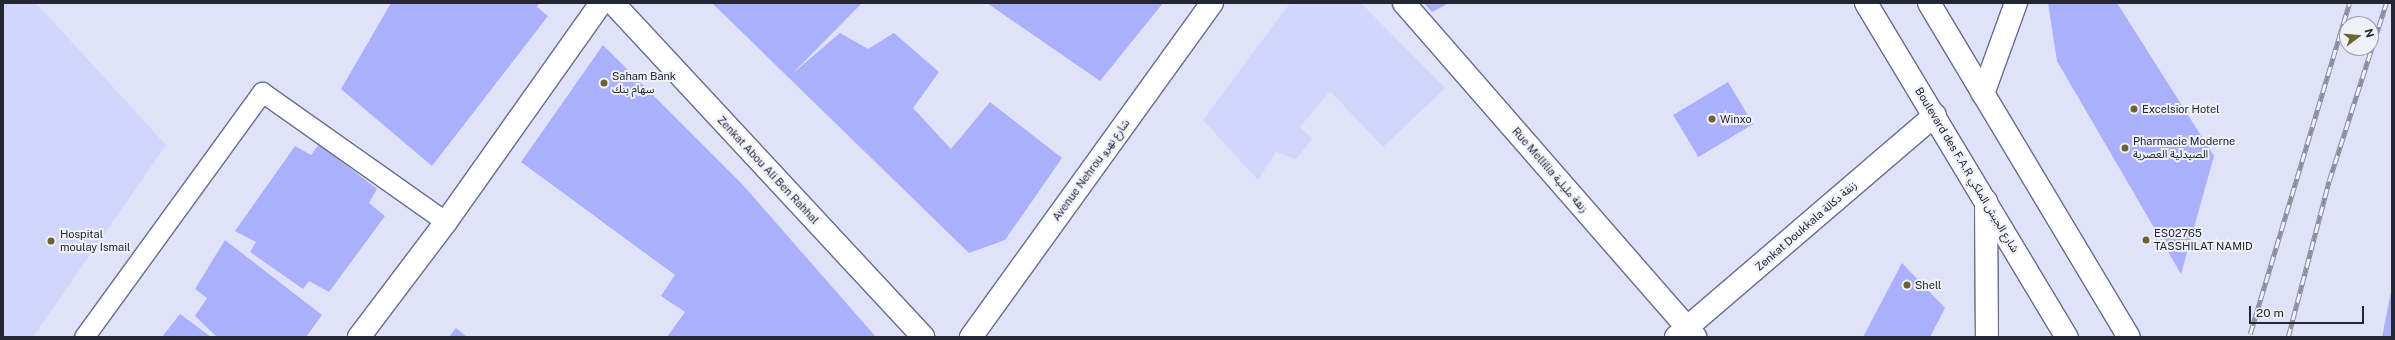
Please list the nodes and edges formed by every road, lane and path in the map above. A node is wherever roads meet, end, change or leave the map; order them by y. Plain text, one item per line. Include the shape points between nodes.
1 (601, 3) edge
2 (613, 3) edge
3 (1212, 3) edge
4 (1404, 3) edge
5 (1866, 3) edge
6 (1929, 3) edge
7 (2016, 3) edge
8 (1983, 94) junction
9 (1935, 115) junction
10 (1986, 201) junction
11 (446, 222) junction
12 (1686, 334) edge
13 (84, 337) edge
14 (359, 337) edge
15 (923, 337) edge
16 (971, 337) edge
17 (1987, 337) edge
18 (2067, 337) edge
19 (2128, 337) edge

1 - 11 main road
2 - 15 main road, Zenkat Abou Ali Ben Rahhal
3 - 16 main road, Avenue Nehrou شارع نهرو
4 - 12 main road, Rue Mellilia زنقة مليلية
5 - 9 main road, Boulevard des F.A.R شارع الجيش الملكي
6 - 8 main road
7 - 8 main road
8 - 19 main road
9 - 10 main road, Boulevard des F.A.R شارع الجيش الملكي
9 - 12 main road, Zenkat Doukkala زنقة دكالة
10 - 17 main road
10 - 18 main road, Boulevard des F.A.R شارع الجيش الملكي
11 - 13 lane via 262,92
11 - 14 main road

